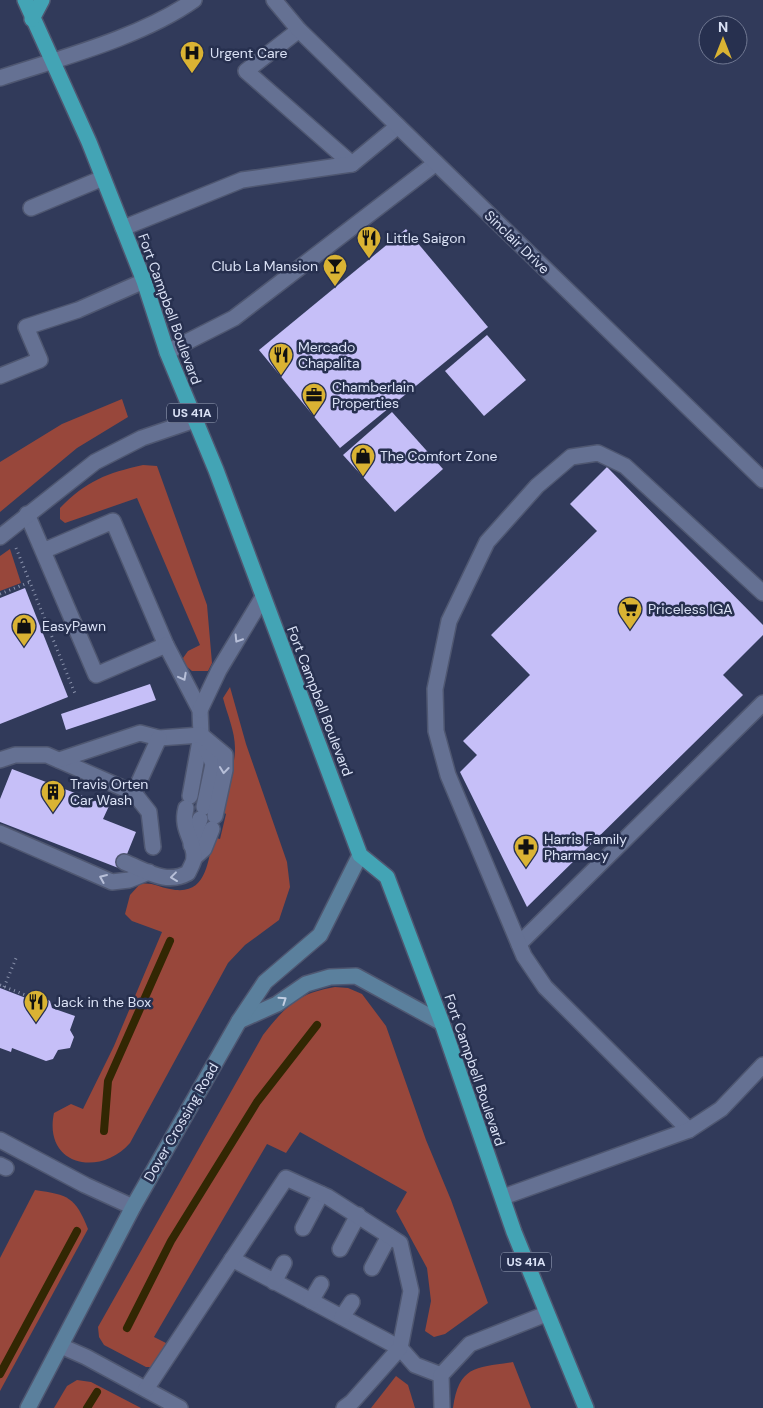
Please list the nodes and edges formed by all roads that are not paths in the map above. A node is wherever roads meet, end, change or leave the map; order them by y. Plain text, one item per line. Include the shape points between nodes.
1 (25, 0) edge
2 (42, 0) edge
3 (194, 0) edge
4 (274, 0) edge
5 (32, 19) junction
6 (299, 30) junction
7 (52, 61) junction
8 (0, 78) edge
9 (398, 126) junction
10 (436, 163) junction
11 (352, 164) junction
12 (103, 178) junction
13 (31, 208) dead end
14 (124, 228) junction
15 (144, 281) junction
16 (167, 352) junction
17 (0, 376) edge
18 (195, 420) junction
19 (763, 480) edge
20 (27, 514) junction
21 (4, 534) edge
22 (43, 551) junction
23 (763, 594) edge
24 (263, 597) junction
25 (166, 645) junction
26 (763, 703) edge
27 (200, 710) junction
28 (201, 735) junction
29 (159, 738) junction
30 (0, 760) edge
31 (59, 760) junction
32 (134, 793) junction
33 (0, 833) edge
34 (153, 847) dead end
35 (192, 852) junction
36 (360, 855) junction
37 (124, 862) dead end
38 (149, 872) junction
39 (519, 944) junction
40 (239, 1021) junction
41 (442, 1024) junction
42 (763, 1065) edge
43 (689, 1130) junction
44 (0, 1140) edge
45 (321, 1194) junction
46 (503, 1197) junction
47 (133, 1207) junction
48 (358, 1215) junction
49 (303, 1228) dead end
50 (389, 1236) junction
51 (340, 1249) dead end
52 (232, 1260) junction
53 (284, 1263) dead end
54 (372, 1268) dead end
55 (274, 1282) junction
56 (320, 1284) dead end
57 (310, 1301) junction
58 (352, 1302) dead end
59 (546, 1314) junction
60 (342, 1317) junction
61 (61, 1346) junction
62 (400, 1348) junction
63 (441, 1375) junction
64 (146, 1389) junction
65 (28, 1408) edge
66 (180, 1408) edge
67 (344, 1408) edge
68 (442, 1408) edge
69 (586, 1408) edge

1 - 5 highway, Fort Campbell Boulevard / US 41A
2 - 5 highway
3 - 7 street via 178,12
4 - 6 street, Sinclair Drive
5 - 7 highway, Fort Campbell Boulevard / US 41A
6 - 9 street, Sinclair Drive
6 - 11 street via 246,71
7 - 8 street
7 - 12 highway, Fort Campbell Boulevard / US 41A
9 - 10 street, Sinclair Drive
9 - 11 street
10 - 16 street via 234,318
10 - 19 street, Sinclair Drive
11 - 14 street via 242,180
12 - 13 street
12 - 14 highway, Fort Campbell Boulevard / US 41A
14 - 15 highway, Fort Campbell Boulevard / US 41A
15 - 16 highway, Fort Campbell Boulevard / US 41A
15 - 17 street via 78,310 26,327 40,360
16 - 18 highway, Fort Campbell Boulevard / US 41A
18 - 20 street via 142,438 95,462
18 - 24 highway, Fort Campbell Boulevard / US 41A
20 - 21 street
20 - 22 street
22 - 25 street via 96,675
22 - 25 street via 113,521
23 - 39 street via 625,466 598,453 571,457 537,486 487,542 449,621 436,689 436,731 448,775
24 -> 27 street via 219,670
24 - 36 highway, Fort Campbell Boulevard / US 41A
25 -> 27 street
26 - 39 street
27 - 28 street
28 - 29 street
28 - 35 street via 184,816
28 -> 35 street via 212,764 207,818
29 - 31 street via 140,733
29 - 32 street
30 - 31 street via 16,755 47,755
31 - 32 street
32 - 34 street via 149,812
38 -> 33 street via 130,880 112,882
35 -> 38 street via 188,873 178,878
36 - 40 main road, Dover Crossing Road via 320,935 265,982
36 - 41 highway, Fort Campbell Boulevard / US 41A via 387,877
37 - 38 street
39 - 43 street via 546,987
40 -> 41 main road via 277,1004 306,984 330,976 356,976
40 - 47 main road, Dover Crossing Road
41 - 46 highway, Fort Campbell Boulevard / US 41A
42 - 43 street via 721,1109
43 - 46 street
44 - 47 street
45 - 48 street
45 - 49 street
45 - 52 street via 286,1178
46 - 59 highway, Fort Campbell Boulevard / US 41A
47 - 61 main road, Dover Crossing Road
48 - 50 street
48 - 51 street
50 - 54 street
50 - 62 street via 400,1243 411,1291
52 - 55 street
52 - 64 street
53 - 55 street
55 - 57 street
56 - 57 street
57 - 60 street
58 - 60 street
59 - 63 street via 470,1344
59 - 69 highway, Fort Campbell Boulevard / US 41A
60 - 62 street
61 - 64 street
61 - 65 main road, Dover Crossing Road
62 - 63 street via 414,1365
62 - 67 street
63 - 68 street
64 - 66 street

